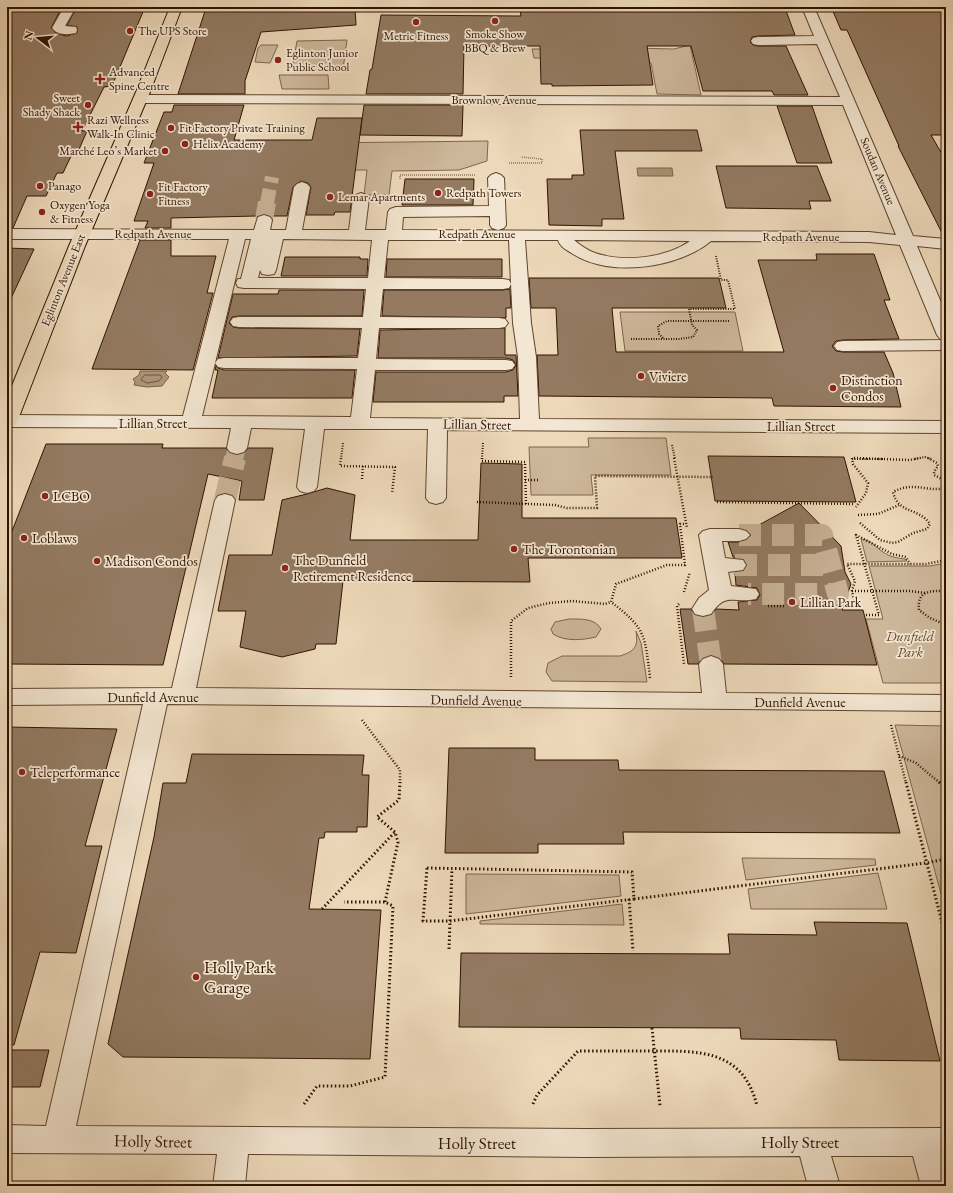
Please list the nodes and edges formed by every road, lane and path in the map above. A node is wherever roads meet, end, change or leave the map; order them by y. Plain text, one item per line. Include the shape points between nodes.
1 (70, 7) edge
2 (176, 7) edge
3 (808, 7) edge
4 (71, 30) dead end
5 (822, 40) junction
6 (758, 41) dead end
7 (140, 99) junction
8 (849, 101) junction
9 (521, 157) dead end
10 (428, 175) junction
11 (475, 175) dead end
12 (496, 178) joint
13 (400, 179) dead end
14 (428, 179) dead end
15 (302, 187) dead end
16 (361, 198) dead end
17 (498, 211) junction
18 (267, 229) junction
19 (7, 234) edge
20 (82, 234) junction
21 (238, 234) junction
22 (293, 234) junction
23 (356, 234) junction
24 (387, 234) junction
25 (508, 234) junction
26 (564, 235) junction
27 (707, 236) junction
28 (906, 240) junction
29 (946, 244) edge
30 (681, 251) junction
31 (268, 270) dead end
32 (375, 284) junction
33 (502, 284) dead end
34 (692, 321) junction
35 (729, 321) dead end
36 (239, 322) dead end
37 (499, 323) dead end
38 (371, 324) junction
39 (946, 335) edge
40 (663, 338) junction
41 (631, 339) dead end
42 (946, 345) edge
43 (843, 346) dead end
44 (224, 363) dead end
45 (367, 364) junction
46 (506, 365) dead end
47 (7, 421) edge
48 (191, 423) junction
49 (242, 423) junction
50 (316, 423) junction
51 (360, 423) junction
52 (438, 423) junction
53 (530, 424) junction
54 (946, 426) edge
55 (344, 435) dead end
56 (483, 442) dead end
57 (672, 443) dead end
58 (237, 448) tunnel mouth
59 (363, 466) junction
60 (678, 476) junction
61 (713, 477) dead end
62 (362, 479) dead end
63 (525, 480) junction
64 (540, 480) dead end
65 (946, 484) edge
66 (307, 487) dead end
67 (946, 487) edge
68 (392, 493) dead end
69 (436, 498) dead end
70 (225, 500) tunnel mouth
71 (477, 502) dead end
72 (717, 502) dead end
73 (526, 505) junction
74 (899, 505) junction
75 (858, 515) dead end
76 (860, 523) dead end
77 (686, 524) junction
78 (687, 531) dead end
79 (739, 535) tunnel mouth
80 (946, 560) edge
81 (864, 564) junction
82 (910, 564) junction
83 (691, 571) dead end
84 (852, 591) junction
85 (872, 591) junction
86 (946, 591) edge
87 (720, 593) junction
88 (925, 593) junction
89 (684, 594) dead end
90 (748, 594) tunnel mouth
91 (612, 602) junction
92 (680, 602) dead end
93 (801, 606) dead end
94 (702, 609) dead end
95 (866, 615) dead end
96 (946, 625) edge
97 (711, 664) tunnel mouth
98 (685, 669) dead end
99 (650, 672) dead end
100 (511, 683) dead end
101 (156, 696) junction
102 (7, 697) edge
103 (182, 697) junction
104 (716, 702) junction
105 (946, 703) edge
106 (360, 718) dead end
107 (890, 722) dead end
108 (898, 756) junction
109 (946, 788) edge
110 (395, 832) junction
111 (946, 859) edge
112 (926, 863) junction
113 (452, 869) junction
114 (629, 899) junction
115 (634, 899) junction
116 (344, 902) dead end
117 (385, 902) junction
118 (322, 909) dead end
119 (450, 921) junction
120 (946, 938) edge
121 (449, 949) dead end
122 (633, 951) dead end
123 (652, 1028) dead end
124 (655, 1051) junction
125 (304, 1104) dead end
126 (533, 1104) dead end
127 (660, 1106) dead end
128 (757, 1106) dead end
129 (7, 1139) edge
130 (58, 1139) junction
131 (935, 1141) edge
132 (234, 1142) junction
133 (811, 1142) junction
134 (229, 1186) edge
135 (824, 1186) edge
136 (937, 1186) edge

1 - 4 street via 58,28
2 - 7 main road, Eglinton Avenue East
3 - 5 street, Soudan Avenue
5 - 6 street
5 - 8 street, Soudan Avenue
7 - 8 street, Brownlow Avenue
7 - 20 main road, Eglinton Avenue East
8 - 28 street, Soudan Avenue
9 - 12 path via 542,159 542,163 506,163 506,178
10 - 11 path
10 - 13 path via 400,175
10 - 14 path
12 - 17 street
15 - 22 street
16 - 23 street
17 - 24 street via 396,212
17 - 25 street
18 - 21 street, Redpath Avenue
18 - 22 street, Redpath Avenue
18 - 31 street
18 - 32 street via 247,282
19 - 20 street, Redpath Avenue
20 - 21 street, Redpath Avenue
20 - 47 main road, Eglinton Avenue East
21 - 48 street
22 - 23 street, Redpath Avenue
23 - 24 street, Redpath Avenue
24 - 25 street, Redpath Avenue
24 - 32 street
25 - 26 street, Redpath Avenue
25 - 53 street via 527,357
26 - 27 street, Redpath Avenue
26 - 30 street via 567,243 588,256 609,261 642,262
27 - 28 street, Redpath Avenue
27 - 30 street via 698,244
28 - 29 street, Redpath Avenue
28 - 39 street, Soudan Avenue
30 - 34 path via 715,251 721,280 728,280 735,309 690,309
32 - 33 street
32 - 38 street
34 - 35 path
34 - 40 path via 697,330 693,337
34 - 40 path via 667,321 658,326 659,334
36 - 38 street
37 - 38 street
38 - 45 street
40 - 41 path
42 - 43 street
44 - 45 street
45 - 46 street
45 - 51 street
47 - 48 street, Lillian Street
48 - 49 street, Lillian Street
49 - 50 street, Lillian Street
49 - 58 street
50 - 51 street, Lillian Street
50 - 66 street
51 - 52 street, Lillian Street
52 - 53 street, Lillian Street
52 - 69 street
53 - 54 street, Lillian Street
55 - 59 path via 340,466
56 - 63 path via 482,461 524,462
57 - 60 path
59 - 62 path
59 - 68 path via 395,467
60 - 61 path
60 - 73 path via 595,476 597,508
60 - 77 path
63 - 64 path
63 - 73 path
65 - 72 path via 934,474 938,466 930,458 852,458 853,464 868,483 864,498 855,505
67 - 74 path via 941,490 908,485 899,488 893,492
70 - 103 street
71 - 73 path
74 - 75 path via 878,514
74 - 76 path via 926,518 930,524 927,529 909,534 904,540 895,543 883,542
77 - 78 path
77 - 91 path via 680,524 686,565 667,565 616,584
79 - 87 street via 710,535 725,565
80 - 82 path
81 - 82 path
81 - 82 path via 856,535 866,538 887,553 906,557
81 - 84 path via 847,564 855,581
81 - 85 path
83 - 89 path
84 - 85 path
84 - 93 path via 855,606
85 - 88 path
85 - 95 path via 879,615
86 - 88 path
87 - 90 street
87 - 94 street via 708,600
88 - 96 path via 918,602 919,610
91 - 99 path via 638,626 644,638
91 - 100 path via 549,603 528,608 511,621
92 - 98 path via 677,606
97 - 104 street
101 - 102 street, Dunfield Avenue
101 - 103 street, Dunfield Avenue
101 - 130 street via 154,717
103 - 104 street, Dunfield Avenue
104 - 105 street, Dunfield Avenue
106 - 110 path via 400,770 399,800 377,817
107 - 108 path
108 - 109 path via 916,763
108 - 112 path
110 - 117 path via 398,842
110 - 118 path
111 - 112 path
112 - 115 path
112 - 120 path
113 - 115 path via 632,872
113 - 119 path
113 - 119 path via 427,868 424,921
114 - 115 path
114 - 119 path
114 - 122 path
116 - 117 path
117 - 125 path via 393,906 385,1077 350,1086 317,1086
119 - 121 path
123 - 124 path
124 - 126 path via 578,1051 537,1095
124 - 127 path
124 - 128 path via 696,1051 718,1057 736,1068 750,1084
129 - 130 street, Holly Street
130 - 132 street, Holly Street
131 - 133 street, Holly Street
131 - 136 street
132 - 133 street, Holly Street
132 - 134 street
133 - 135 street

